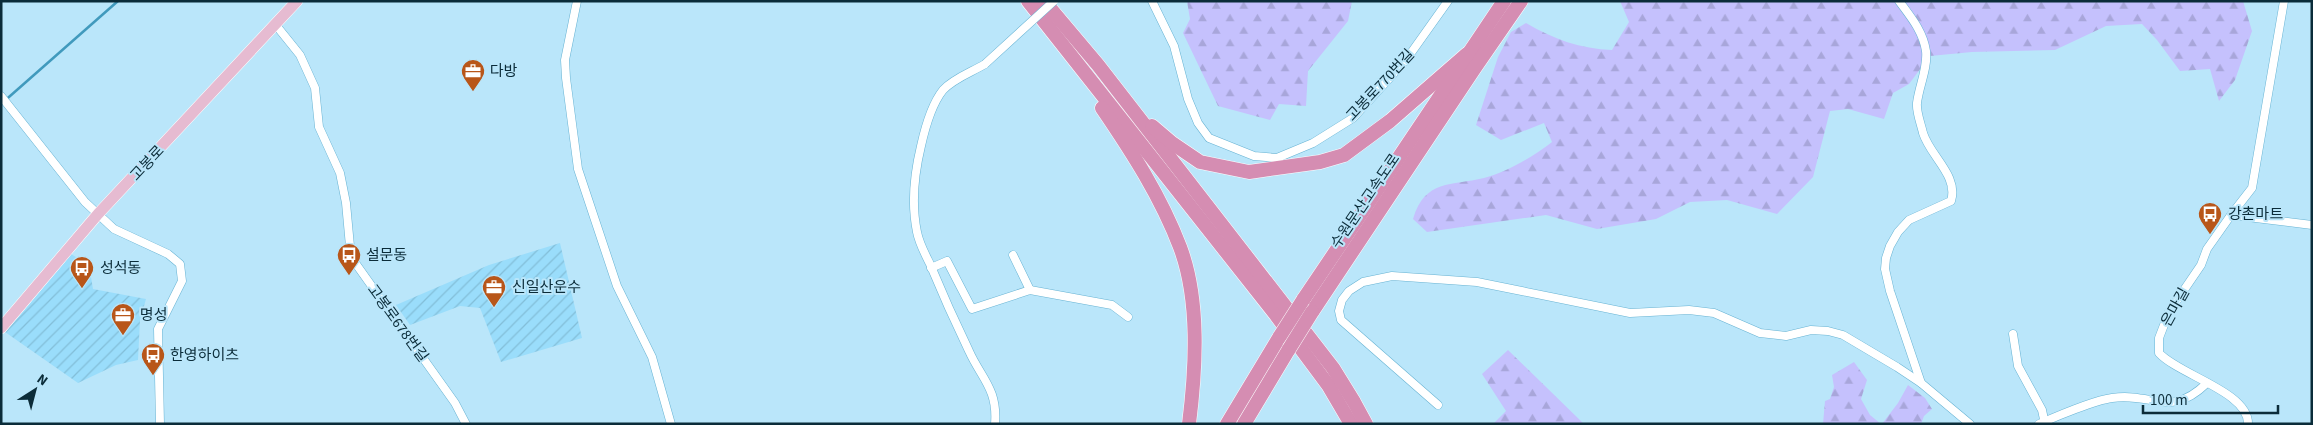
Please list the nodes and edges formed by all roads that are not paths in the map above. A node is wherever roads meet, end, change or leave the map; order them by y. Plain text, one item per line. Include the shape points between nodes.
1 (297, 1) edge
2 (577, 1) edge
3 (1028, 1) edge
4 (1045, 1) edge
5 (1053, 1) edge
6 (1152, 1) edge
7 (1448, 1) edge
8 (1504, 1) edge
9 (1522, 1) edge
10 (1899, 1) edge
11 (2284, 1) edge
12 (276, 24) junction
13 (1048, 26) junction
14 (1065, 26) junction
15 (1468, 54) junction
16 (1098, 65) junction
17 (1, 96) edge
18 (98, 214) junction
19 (2231, 215) junction
20 (2312, 225) edge
21 (1013, 255) dead end
22 (931, 268) junction
23 (1030, 290) junction
24 (1128, 317) dead end
25 (1, 328) edge
26 (2013, 334) dead end
27 (1921, 383) junction
28 (2207, 383) junction
29 (1438, 405) dead end
30 (2043, 423) edge
31 (160, 424) edge
32 (466, 424) edge
33 (672, 424) edge
34 (994, 424) edge
35 (1189, 424) edge
36 (1227, 424) edge
37 (1244, 424) edge
38 (1351, 424) edge
39 (1366, 424) edge
40 (1970, 424) edge
41 (2248, 424) edge

1 - 12 main road, 고봉로
2 - 33 street via 566,60 566,78 578,169 617,286 652,357
3 - 13 highway
4 - 14 highway
5 - 14 highway
5 - 22 street, bridge via 985,64 944,90 926,124 916,167 914,204 917,234
6 - 7 street, 고봉로770번길 via 1174,46 1188,99 1198,123 1209,138 1254,156 1277,158 1313,143 1353,118 1406,60
8 - 15 highway, 수원문산고속도로
9 - 37 highway, 수원문산고속도로, bridge via 1312,312
10 - 27 street via 1923,38 1926,59 1917,105 1923,134 1948,175 1953,192 1951,201 1909,220 1898,232 1886,258 1890,291
11 - 19 street, 은마길 via 2252,188
12 - 18 main road, 고봉로
12 - 32 street, 고봉로678번길 via 300,55 315,88 319,127 340,173 352,257 455,403
13 - 35 highway via 1139,162 1180,248 1188,283 1196,354
13 - 38 highway via 1276,315 1328,385
14 - 16 highway
15 - 16 highway via 1344,154 1320,162 1249,172 1200,162 1172,143 1144,119
15 - 36 highway, 수원문산고속도로, bridge via 1303,300
16 - 39 highway via 1333,368
17 - 18 street via 84,202
18 - 25 main road, 고봉로
18 - 31 street via 114,229 168,254 180,264 182,281 158,329
19 - 20 street
19 - 28 street, 은마길 via 2169,312 2159,338 2159,353 2168,363
21 - 23 street
22 - 23 street via 947,261 972,309
22 - 34 street via 971,356 989,384 994,402
23 - 24 street via 1112,305
26 - 30 street via 2018,366
27 - 29 street via 1843,335 1828,331 1811,330 1786,336 1760,333 1714,313 1689,310 1630,313 1477,282 1392,276 1363,282 1342,300 1338,311 1341,320
27 - 40 street
28 - 30 street via 2185,400 2173,403 2111,398
28 - 41 street, 은마길 via 2241,406 2248,417

